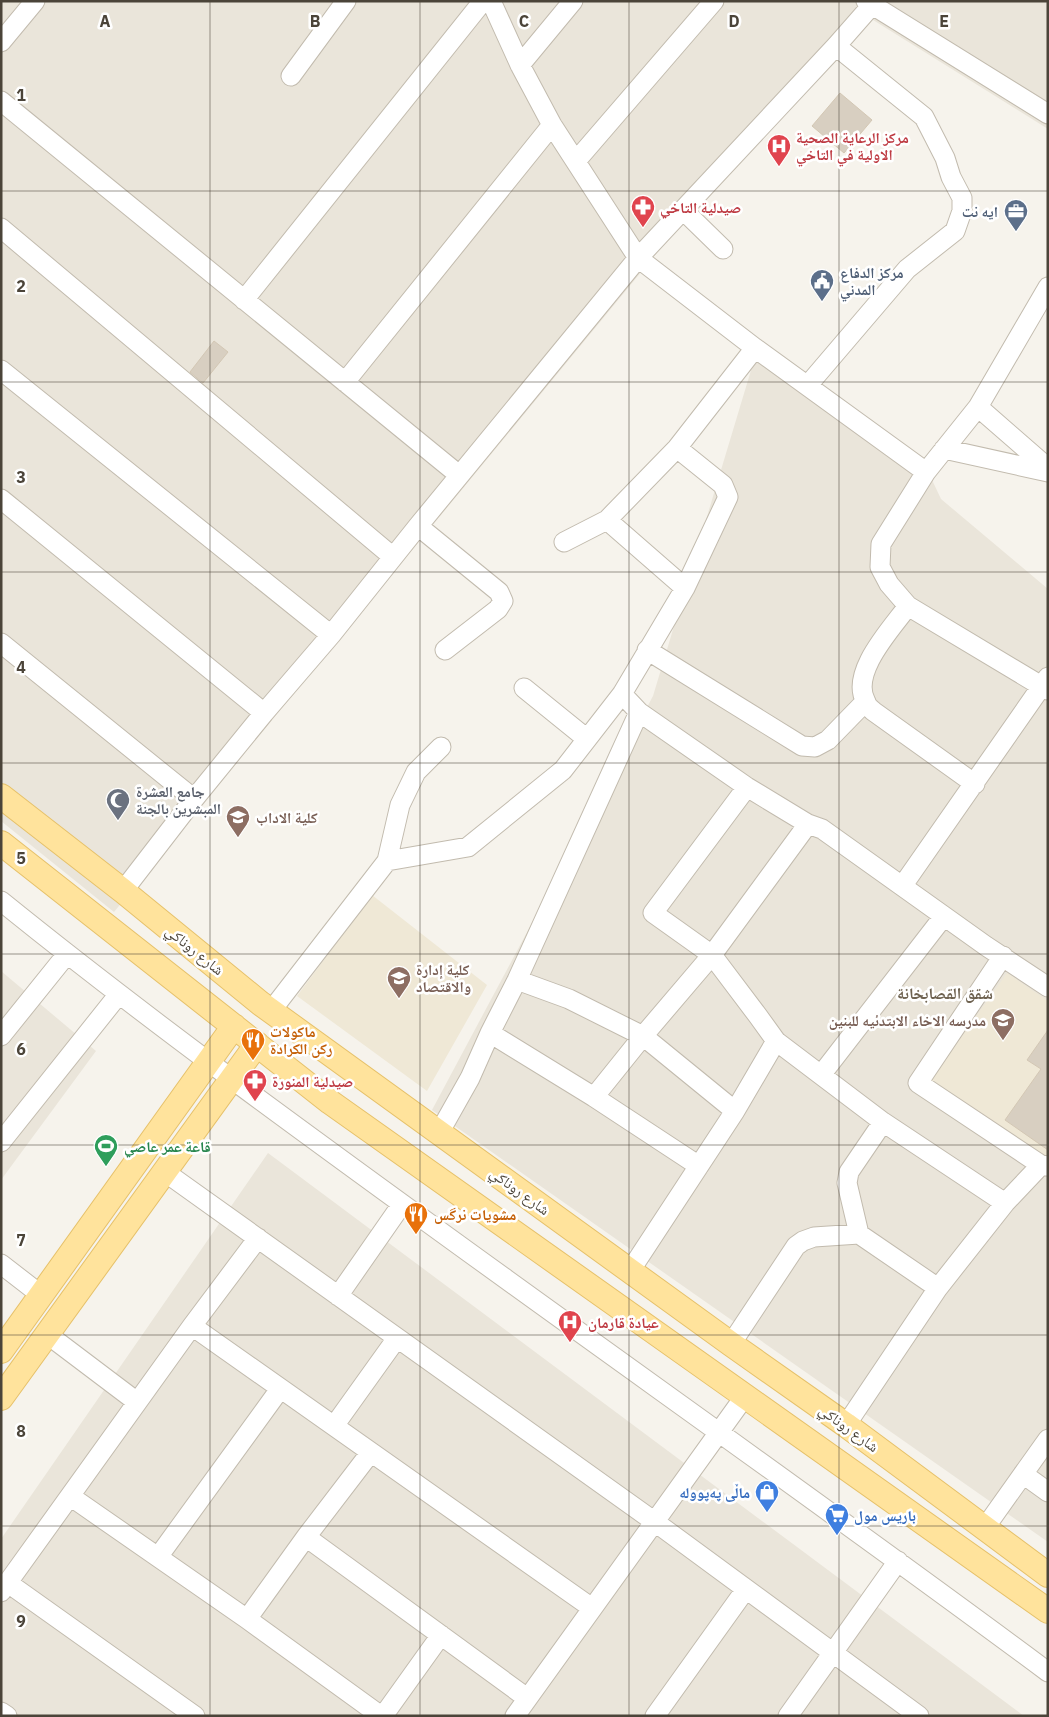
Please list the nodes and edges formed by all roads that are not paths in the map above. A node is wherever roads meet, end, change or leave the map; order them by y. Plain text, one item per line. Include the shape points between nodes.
1 (35, 1) edge
2 (346, 1) edge
3 (483, 1) edge
4 (491, 1) edge
5 (573, 1) edge
6 (714, 1) edge
7 (870, 2) edge
8 (1, 42) edge
9 (836, 46) junction
10 (520, 65) junction
11 (291, 76) dead end
12 (1, 101) edge
13 (1048, 114) edge
14 (552, 125) junction
15 (576, 161) junction
16 (684, 210) junction
17 (1, 228) edge
18 (723, 249) dead end
19 (638, 258) junction
20 (1048, 287) edge
21 (244, 300) junction
22 (755, 348) junction
23 (1, 370) edge
24 (345, 382) junction
25 (808, 385) junction
26 (978, 407) junction
27 (678, 448) junction
28 (944, 449) junction
29 (1048, 468) edge
30 (926, 472) junction
31 (1048, 472) edge
32 (459, 475) junction
33 (1, 499) edge
34 (607, 520) junction
35 (418, 526) junction
36 (564, 542) dead end
37 (393, 557) junction
38 (685, 588) junction
39 (908, 606) junction
40 (331, 635) junction
41 (1, 643) edge
42 (445, 650) dead end
43 (647, 650) junction
44 (1046, 684) edge
45 (524, 688) dead end
46 (622, 694) junction
47 (865, 702) junction
48 (639, 712) junction
49 (264, 713) junction
50 (587, 738) junction
51 (441, 747) dead end
52 (975, 784) junction
53 (748, 787) junction
54 (194, 799) junction
55 (5, 807) edge
56 (808, 824) junction
57 (1, 843) edge
58 (387, 861) junction
59 (903, 885) junction
60 (123, 891) junction
61 (1, 901) edge
62 (944, 916) junction
63 (67, 954) junction
64 (712, 955) junction
65 (1003, 956) junction
66 (517, 980) junction
67 (1048, 987) edge
68 (119, 994) junction
69 (272, 1011) junction
70 (234, 1026) junction
71 (490, 1033) junction
72 (1, 1036) edge
73 (643, 1036) junction
74 (776, 1041) junction
75 (256, 1044) junction
76 (208, 1062) junction
77 (821, 1075) junction
78 (231, 1080) junction
79 (594, 1097) junction
80 (735, 1111) junction
81 (883, 1122) junction
82 (439, 1133) junction
83 (1, 1142) edge
84 (699, 1166) junction
85 (1044, 1166) edge
86 (165, 1172) junction
87 (1005, 1203) junction
88 (402, 1204) junction
89 (859, 1234) junction
90 (258, 1238) junction
91 (1, 1264) edge
92 (630, 1271) junction
93 (938, 1288) junction
94 (41, 1295) junction
95 (338, 1296) junction
96 (192, 1326) junction
97 (46, 1334) junction
98 (397, 1338) junction
99 (731, 1344) junction
100 (1, 1351) edge
101 (280, 1389) junction
102 (745, 1396) junction
103 (1, 1398) edge
104 (137, 1402) junction
105 (846, 1425) junction
106 (334, 1426) junction
107 (718, 1433) junction
108 (1048, 1439) edge
109 (371, 1452) junction
110 (1023, 1474) junction
111 (1048, 1492) edge
112 (938, 1494) junction
113 (70, 1496) junction
114 (919, 1520) junction
115 (655, 1522) junction
116 (984, 1529) junction
117 (306, 1537) junction
118 (158, 1557) junction
119 (898, 1560) junction
120 (1048, 1575) edge
121 (5, 1587) edge
122 (746, 1589) junction
123 (592, 1608) junction
124 (1048, 1611) edge
125 (247, 1619) junction
126 (441, 1635) junction
127 (832, 1653) junction
128 (1048, 1672) edge
129 (527, 1698) junction
130 (175, 1710) edge
131 (1, 1712) edge
132 (7, 1716) edge
133 (195, 1716) edge
134 (382, 1716) edge
135 (515, 1716) edge
136 (656, 1716) edge
137 (788, 1716) edge
138 (919, 1716) edge

1 - 8 street
2 - 11 street
3 - 21 street
4 - 10 street
5 - 10 street
6 - 15 street
7 - 9 street
7 - 13 street
9 - 16 street
9 - 25 street via 924,117 962,198 962,211 955,231 907,270
10 - 14 street
12 - 21 street
14 - 15 street
14 - 24 street
15 - 19 street
16 - 18 street
16 - 19 street
17 - 37 street
19 - 22 street
19 - 32 street
20 - 26 street
21 - 24 street
22 - 25 street
22 - 27 street
23 - 40 street
24 - 32 street
25 - 30 street
26 - 28 street
26 - 29 street
27 - 34 street
27 - 38 street via 723,485 728,497
28 - 30 street
28 - 31 street
30 - 39 street via 881,544 880,567 889,584
32 - 35 street
33 - 49 street
34 - 36 street
34 - 38 street
35 - 37 street
35 - 42 street via 499,592 502,601 498,608
37 - 40 street
38 - 43 street
39 - 44 street
39 - 47 street via 871,657 861,686
40 - 49 street
41 - 54 street
43 - 46 street
43 - 47 street via 802,746 815,747 828,740
44 - 52 street
45 - 50 street
46 - 48 street
46 - 50 street
47 - 52 street
48 - 53 street
48 - 66 street
49 - 54 street
50 - 58 street via 563,770 468,847
51 - 58 street via 416,772 400,805
52 - 59 street
53 - 56 street
53 - 64 street via 653,912
54 - 60 street
55 - 60 main road, شارع روناكي
56 - 59 street via 822,829
56 - 64 street
57 - 70 main road
58 - 69 street
59 - 62 street
60 - 69 main road, شارع روناكي
61 - 63 street
62 - 65 street
62 - 77 street
63 - 68 street
63 - 72 street
64 - 73 street
64 - 74 street
65 - 67 street
65 - 85 street via 918,1082
66 - 71 street
66 - 73 street via 569,998
68 - 76 street
68 - 83 street
69 - 82 main road, شارع روناكي
70 - 75 main road
70 - 76 main road
71 - 79 street
71 - 82 street via 470,1078
73 - 79 street
73 - 80 street
74 - 77 street
74 - 80 street
75 - 78 main road
75 - 102 main road via 330,1102
76 - 78 street
76 - 94 main road
77 - 81 street
78 - 86 main road
78 - 88 street
79 - 84 street
80 - 84 street
81 - 87 street
81 - 89 street via 849,1172 847,1183
82 - 92 main road, شارع روناكي
84 - 92 street
85 - 87 street
86 - 90 street
86 - 97 main road
87 - 93 street
88 - 95 street
88 - 107 street
89 - 93 street
89 - 99 street via 803,1240 796,1246
90 - 95 street
90 - 96 street
91 - 94 street
92 - 99 main road, شارع روناكي
93 - 105 street
94 - 100 main road
95 - 98 street
96 - 101 street
96 - 104 street
97 - 103 main road
97 - 104 street
98 - 106 street
98 - 115 street
99 - 105 main road, شارع روناكي
101 - 106 street
101 - 118 street
102 - 107 street
102 - 114 main road
104 - 113 street
105 - 112 main road, شارع روناكي
106 - 109 street
107 - 115 street
107 - 119 street
108 - 110 street
109 - 117 street
109 - 123 street
110 - 111 street
110 - 116 street
112 - 114 main road
112 - 116 main road, شارع روناكي
113 - 118 street
113 - 121 street
114 - 124 main road
115 - 122 street
115 - 123 street
116 - 120 main road, شارع روناكي
117 - 125 street
117 - 126 street
118 - 125 street
119 - 127 street
119 - 128 street
121 - 130 street
122 - 127 street
122 - 136 street
123 - 129 street
125 - 134 street
126 - 129 street
126 - 134 street
127 - 137 street
127 - 138 street
129 - 135 street
130 - 133 street
131 - 132 street

